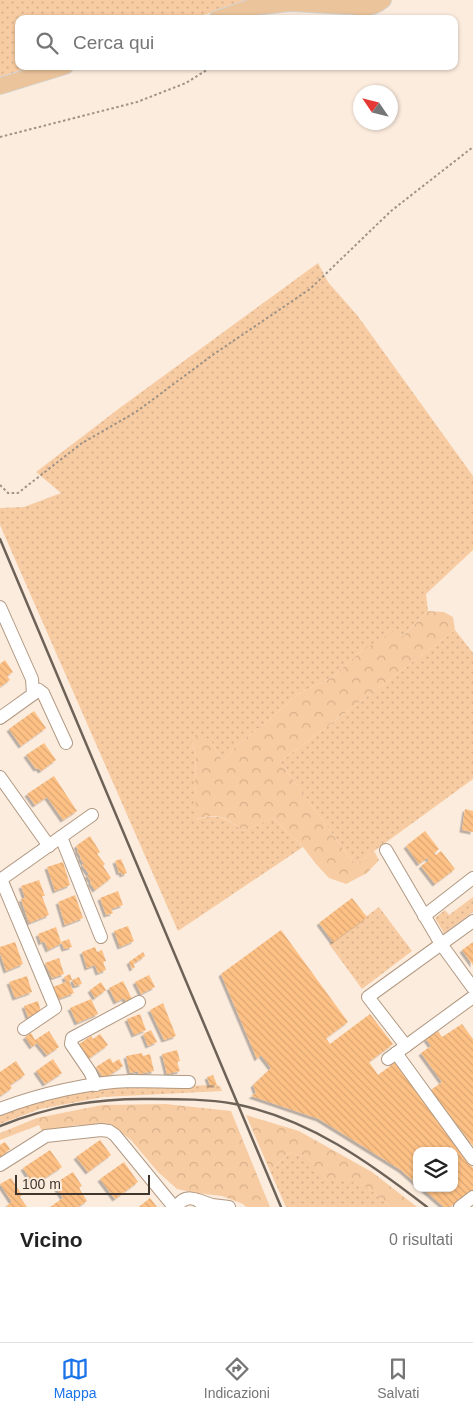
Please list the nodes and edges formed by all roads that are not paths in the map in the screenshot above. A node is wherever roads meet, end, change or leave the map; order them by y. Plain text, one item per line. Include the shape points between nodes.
1 (271, 0) edge
2 (383, 0) edge
3 (344, 3) edge
4 (254, 7) junction
5 (229, 15) edge
6 (52, 70) edge
7 (0, 86) edge
8 (1, 612) edge
9 (33, 694) junction
10 (0, 718) edge
11 (66, 743) dead end
12 (0, 777) edge
13 (92, 815) dead end
14 (61, 837) junction
15 (49, 846) junction
16 (386, 850) dead end
17 (473, 878) edge
18 (1, 880) edge
19 (424, 916) junction
20 (473, 921) edge
21 (101, 937) dead end
22 (441, 944) junction
23 (473, 988) edge
24 (473, 997) edge
25 (138, 1002) dead end
26 (24, 1029) dead end
27 (397, 1053) junction
28 (189, 1082) dead end
29 (96, 1084) junction
30 (0, 1109) edge
31 (473, 1159) edge
32 (0, 1165) edge
33 (473, 1197) edge
34 (201, 1203) edge
35 (176, 1207) edge
36 (222, 1207) edge
37 (460, 1207) edge

1 - 4 main road
2 - 3 main road via 358,9
3 - 4 main road
4 - 5 main road
6 - 7 main road
8 - 9 street via 32,680
9 - 10 street
9 - 11 street via 39,690 43,693
12 - 15 street
13 - 14 street
14 - 15 street
14 - 21 street
15 - 18 street
16 - 19 street
17 - 19 street
18 - 26 street via 55,1008
19 - 22 street
20 - 22 street
22 - 23 street
22 - 27 street via 368,996
24 - 27 street
25 - 29 street via 72,1038 71,1044
27 - 31 street
28 - 29 street
29 - 30 street via 46,1094
32 - 35 street via 46,1136 110,1131
33 - 37 street
34 - 35 street via 193,1198 185,1199
34 - 36 street

